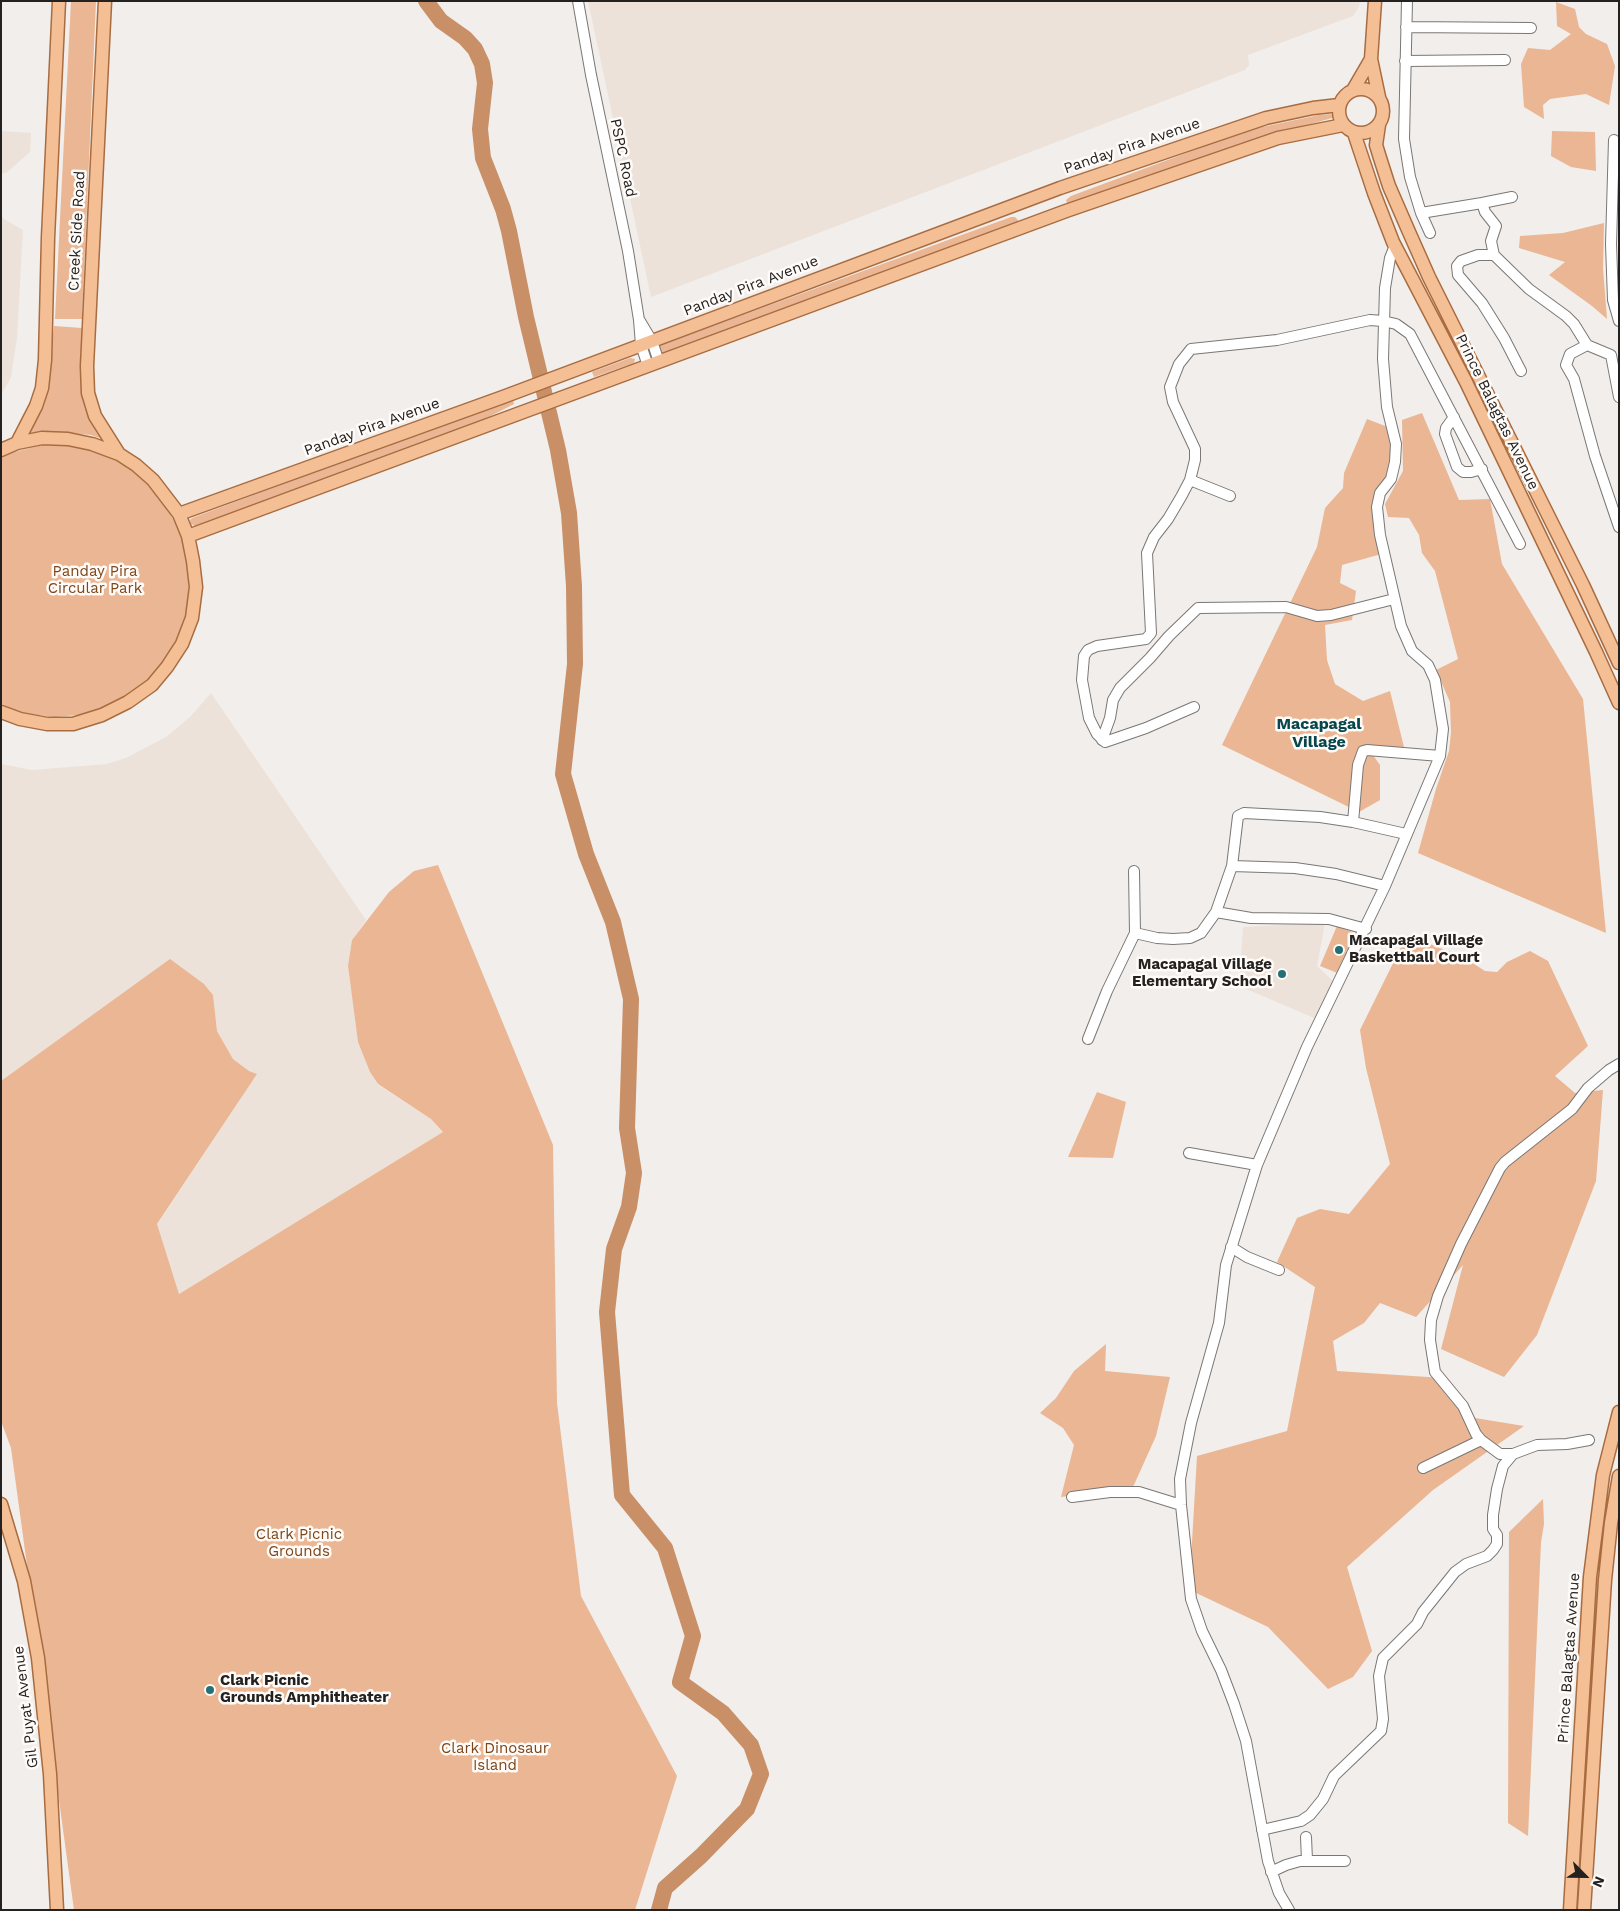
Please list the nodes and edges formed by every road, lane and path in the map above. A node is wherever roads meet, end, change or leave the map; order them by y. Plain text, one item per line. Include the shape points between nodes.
1 (59, 1) edge
2 (105, 1) edge
3 (578, 1) edge
4 (1375, 1) edge
5 (1407, 1) edge
6 (1406, 27) junction
7 (1531, 28) dead end
8 (1371, 59) junction
9 (1506, 60) dead end
10 (1405, 61) junction
11 (1353, 90) junction
12 (1379, 98) junction
13 (1340, 105) junction
14 (1343, 125) junction
15 (1379, 125) junction
16 (1354, 133) junction
17 (1614, 140) dead end
18 (1060, 188) junction
19 (1512, 197) dead end
20 (1482, 203) junction
21 (1066, 210) junction
22 (1420, 213) junction
23 (1430, 233) dead end
24 (1615, 241) edge
25 (1393, 242) junction
26 (1494, 255) junction
27 (1383, 320) junction
28 (1619, 321) edge
29 (647, 343) junction
30 (1586, 345) junction
31 (1615, 352) edge
32 (654, 364) junction
33 (1521, 370) dead end
34 (1619, 397) edge
35 (1454, 417) junction
36 (17, 443) junction
37 (1, 450) edge
38 (119, 454) junction
39 (1482, 469) junction
40 (1190, 480) junction
41 (1230, 496) dead end
42 (179, 514) junction
43 (1619, 527) edge
44 (188, 536) junction
45 (1520, 544) dead end
46 (1394, 599) junction
47 (1619, 663) edge
48 (1615, 686) edge
49 (1619, 703) edge
50 (1194, 707) dead end
51 (1, 712) edge
52 (1102, 740) junction
53 (1440, 756) junction
54 (1353, 822) junction
55 (1406, 834) junction
56 (1232, 866) junction
57 (1134, 871) dead end
58 (1385, 886) junction
59 (1216, 912) junction
60 (1366, 929) junction
61 (1135, 933) junction
62 (1088, 1039) dead end
63 (1619, 1064) edge
64 (1189, 1153) dead end
65 (1257, 1165) junction
66 (1231, 1247) junction
67 (1279, 1270) dead end
68 (1619, 1412) edge
69 (1481, 1440) junction
70 (1589, 1440) dead end
71 (1513, 1454) junction
72 (1423, 1468) dead end
73 (1619, 1476) edge
74 (1072, 1497) dead end
75 (1, 1504) edge
76 (1181, 1505) junction
77 (1262, 1830) junction
78 (1306, 1837) dead end
79 (1307, 1860) junction
80 (1345, 1861) dead end
81 (1272, 1872) junction
82 (57, 1910) edge
83 (1288, 1910) edge
84 (1570, 1910) edge
85 (1584, 1910) edge

1 - 36 main road, Creek Side Road via 45,360 36,406
2 - 38 main road, Creek Side Road via 87,366 88,393 95,416
3 - 29 street, PSPC Road via 639,320
4 - 8 main road
5 - 6 street
6 - 7 street
6 - 10 street
8 - 11 main road
8 - 12 main road
9 - 10 street
10 - 22 street via 1404,139
11 - 12 main road via 1368,90
11 - 13 main road via 1347,93
12 - 15 main road via 1384,111
13 - 14 main road via 1338,112
13 - 18 main road, Panday Pira Avenue via 1266,118
14 - 16 main road
14 - 21 main road via 1278,138
15 - 16 main road via 1367,133
15 - 47 main road, Prince Balagtas Avenue via 1376,144 1401,214
16 - 25 main road, Prince Balagtas Avenue
17 - 24 street
18 - 21 main road
18 - 29 main road, Panday Pira Avenue
19 - 20 street
20 - 22 street
20 - 26 street via 1496,226 1491,241
21 - 32 main road
22 - 23 street
24 - 28 street via 1613,300
25 - 27 street
25 - 48 main road, Prince Balagtas Avenue via 1466,382
26 - 30 street via 1529,289 1566,316
26 - 33 street via 1478,255 1461,261 1457,266 1458,275 1482,303
27 - 35 street via 1410,334
27 - 40 street via 1277,340 1192,349 1178,364 1170,388 1173,402 1195,449
27 - 46 street via 1385,390 1396,444 1391,479 1380,493 1377,507
29 - 32 street, PSPC Road
29 - 42 main road, Panday Pira Avenue
30 - 31 street
30 - 43 street via 1570,354 1566,365 1574,379
31 - 34 street
32 - 44 main road
35 - 39 street
35 - 39 street via 1445,434 1457,467 1463,472
36 - 37 main road
36 - 38 main road via 42,438 68,439
38 - 42 main road via 153,480
39 - 45 street
40 - 41 street
40 - 52 street via 1147,553 1151,632 1146,639 1097,646 1084,656 1082,680 1086,705 1089,718
42 - 44 main road
44 - 51 main road via 196,588 192,618 182,644 152,685 102,715 73,724 46,724
46 - 52 street via 1317,616 1286,607 1198,608 1120,688 1113,700
46 - 53 street via 1412,652 1428,665 1435,680 1443,729
48 - 49 main road, Prince Balagtas Avenue
50 - 52 street via 1109,742
53 - 54 street via 1363,752 1358,765
53 - 55 street
54 - 55 street
54 - 56 street via 1295,815 1240,814 1236,823
55 - 58 street
56 - 58 street via 1295,868
56 - 59 street
57 - 61 street
58 - 60 street
59 - 60 street via 1251,918 1329,919
59 - 61 street via 1201,933 1190,938 1157,938
60 - 65 street via 1307,1047
61 - 62 street
63 - 69 street via 1588,1088 1572,1109 1500,1168 1438,1296 1430,1340 1435,1372 1462,1406
64 - 65 street
65 - 66 street
66 - 67 street
66 - 76 street via 1218,1323 1190,1423 1180,1479
68 - 84 main road, Prince Balagtas Avenue via 1603,1475 1590,1577
69 - 71 street via 1500,1454
69 - 72 street
70 - 71 street via 1537,1446
71 - 77 street via 1503,1466 1497,1489 1493,1529 1497,1544 1487,1556 1455,1572 1416,1624 1383,1658 1379,1676 1381,1732 1334,1776 1324,1799 1310,1815
73 - 85 main road, Prince Balagtas Avenue via 1604,1589
74 - 76 street via 1139,1492
75 - 82 main road, Gil Puyat Avenue via 24,1581 38,1658 50,1774
76 - 77 street via 1191,1599 1231,1695 1246,1741
77 - 81 street
78 - 79 street
79 - 80 street
79 - 81 street
81 - 83 street

